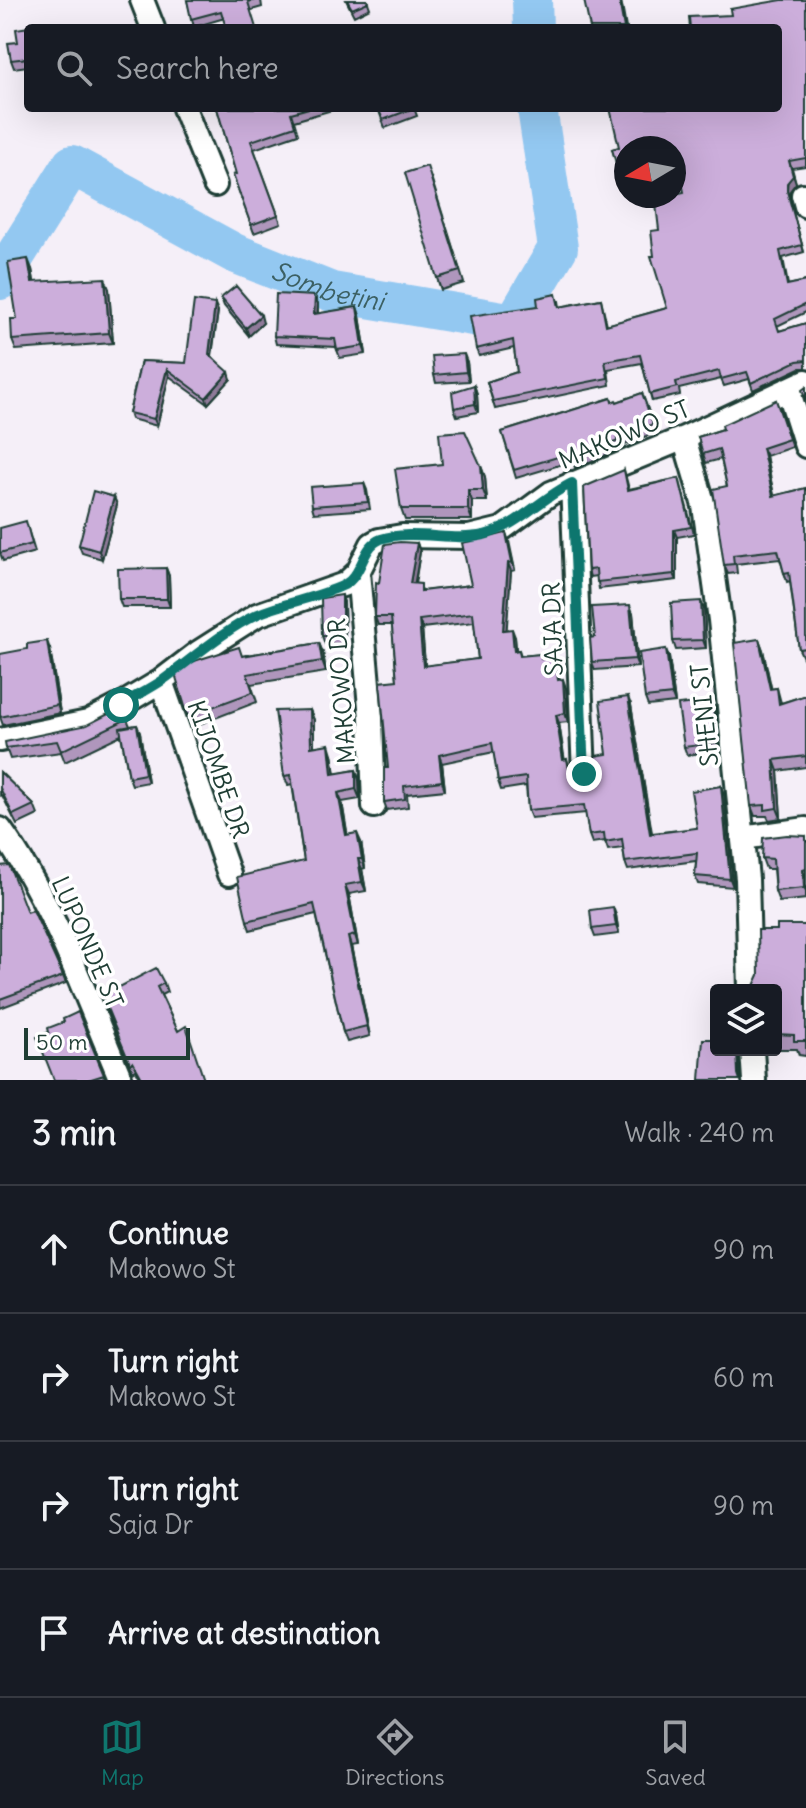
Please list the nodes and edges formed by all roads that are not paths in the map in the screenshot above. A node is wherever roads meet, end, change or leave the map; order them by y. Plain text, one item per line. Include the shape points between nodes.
1 (142, 0) edge
2 (151, 24) edge
3 (186, 112) edge
4 (215, 185) dead end
5 (797, 385) edge
6 (684, 438) junction
7 (806, 446) edge
8 (572, 483) junction
9 (358, 572) junction
10 (161, 681) junction
11 (0, 740) edge
12 (584, 774) edge
13 (374, 806) dead end
14 (0, 829) edge
15 (806, 829) edge
16 (743, 838) junction
17 (229, 874) dead end
18 (750, 984) edge
19 (752, 1056) edge
20 (121, 1080) edge
21 (754, 1080) edge

1 - 2 street
3 - 4 street
5 - 6 street, MAKOWO ST
5 - 7 street
6 - 8 street, MAKOWO ST
6 - 16 street, SHENI ST via 704,506
8 - 9 street, MAKOWO ST via 511,524 485,534 379,540
8 - 12 street, SAJA DR
9 - 10 street, MAKOWO ST via 345,584 257,615
9 - 13 street, MAKOWO DR
10 - 11 street, MAKOWO ST via 88,722
10 - 17 street, KIJOMBE DR
14 - 20 street, LUPONDE ST via 50,916
15 - 16 street
16 - 18 street, SHENI ST
19 - 21 street

